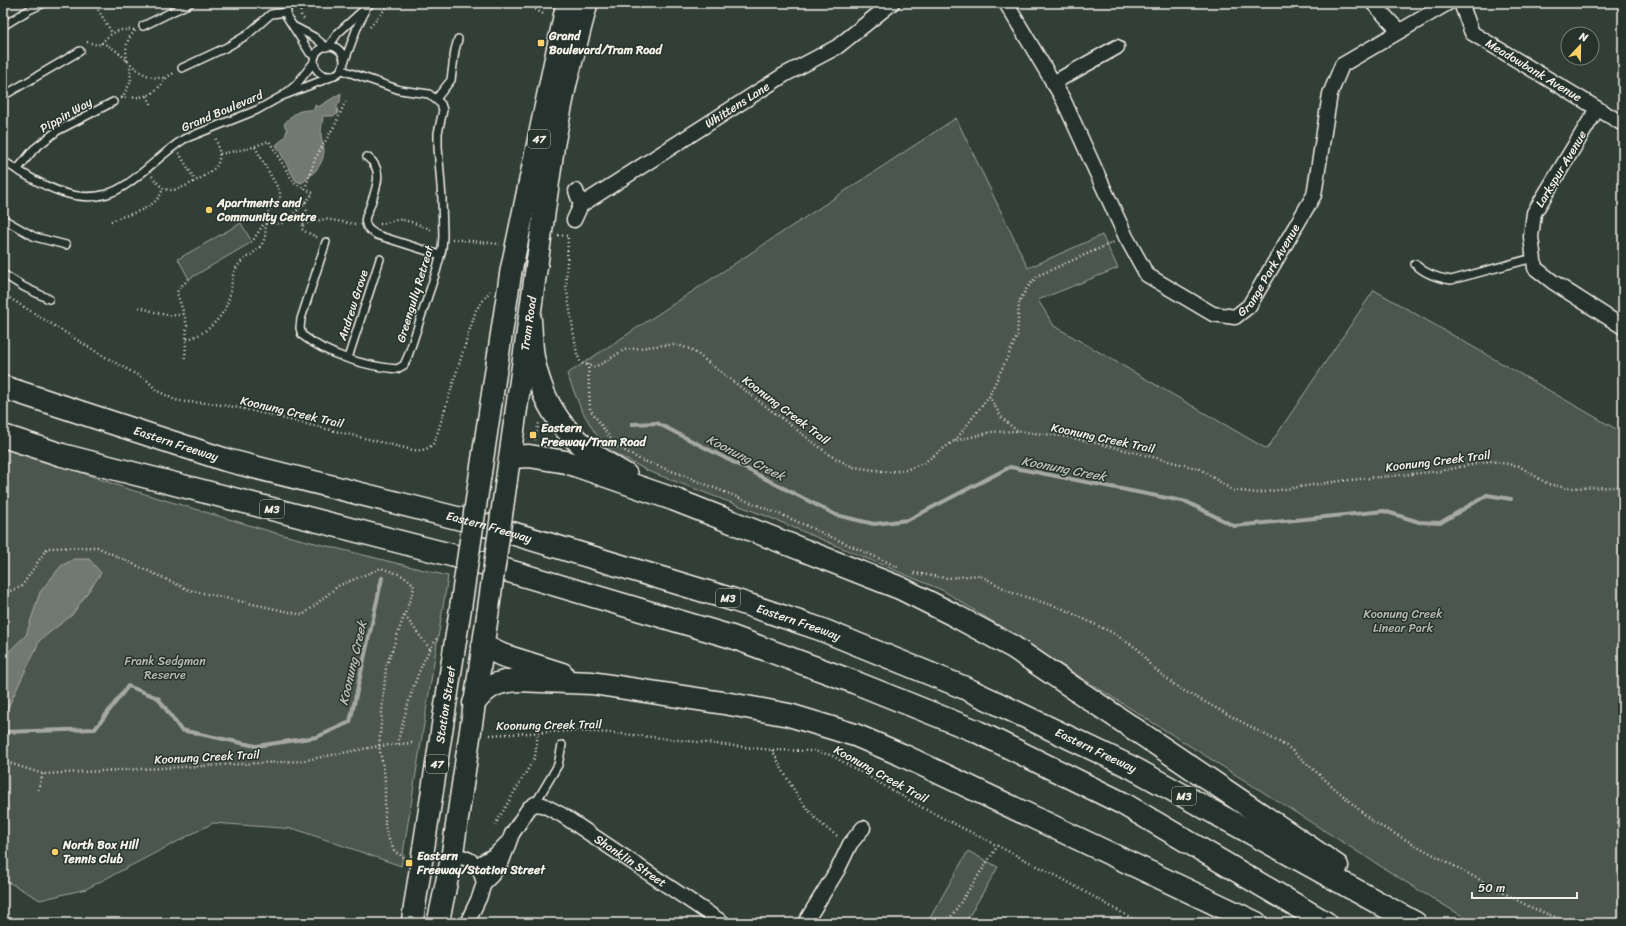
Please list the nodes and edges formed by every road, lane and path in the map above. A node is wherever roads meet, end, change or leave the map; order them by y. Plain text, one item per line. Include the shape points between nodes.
1 (44, 3) edge
2 (94, 3) edge
3 (190, 3) edge
4 (286, 3) edge
5 (300, 3) edge
6 (390, 3) edge
7 (525, 3) edge
8 (892, 3) edge
9 (1006, 3) edge
10 (1373, 3) edge
11 (1448, 3) edge
12 (1461, 3) edge
13 (370, 4) edge
14 (575, 4) edge
15 (287, 12) junction
16 (543, 14) dead end
17 (306, 21) dead end
18 (3, 26) edge
19 (143, 26) dead end
20 (293, 26) junction
21 (1399, 31) junction
22 (112, 33) junction
23 (458, 39) dead end
24 (87, 42) dead end
25 (352, 42) junction
26 (102, 43) junction
27 (327, 46) junction
28 (1118, 47) dead end
29 (80, 51) dead end
30 (314, 59) junction
31 (345, 60) junction
32 (127, 61) junction
33 (130, 65) junction
34 (182, 68) joint
35 (342, 70) junction
36 (331, 77) junction
37 (165, 78) junction
38 (1053, 83) junction
39 (3, 96) edge
40 (146, 96) junction
41 (282, 96) junction
42 (122, 98) junction
43 (436, 99) junction
44 (346, 100) dead end
45 (113, 102) joint
46 (152, 105) dead end
47 (1597, 109) junction
48 (1623, 124) edge
49 (212, 127) junction
50 (174, 145) junction
51 (255, 147) junction
52 (220, 154) junction
53 (367, 157) dead end
54 (3, 161) edge
55 (146, 169) junction
56 (17, 170) junction
57 (195, 180) junction
58 (163, 188) junction
59 (305, 189) junction
60 (576, 191) dead end
61 (305, 202) junction
62 (581, 205) junction
63 (3, 219) edge
64 (574, 220) dead end
65 (111, 221) dead end
66 (266, 224) junction
67 (303, 224) junction
68 (366, 224) junction
69 (542, 232) junction
70 (443, 236) junction
71 (1126, 237) junction
72 (252, 242) dead end
73 (326, 242) joint
74 (502, 244) dead end
75 (66, 245) dead end
76 (440, 255) junction
77 (1534, 258) junction
78 (380, 259) dead end
79 (1415, 264) dead end
80 (3, 274) edge
81 (189, 279) dead end
82 (494, 285) dead end
83 (3, 294) edge
84 (49, 299) dead end
85 (139, 307) dead end
86 (184, 314) junction
87 (530, 320) junction
88 (1623, 327) edge
89 (187, 339) junction
90 (185, 358) dead end
91 (348, 358) junction
92 (588, 364) junction
93 (3, 386) edge
94 (989, 396) junction
95 (541, 419) dead end
96 (1017, 431) junction
97 (3, 436) edge
98 (954, 441) junction
99 (534, 444) dead end
100 (511, 457) junction
101 (480, 476) junction
102 (1623, 489) edge
103 (673, 499) junction
104 (902, 568) dead end
105 (909, 571) dead end
106 (3, 594) edge
107 (461, 605) junction
108 (405, 616) junction
109 (442, 632) dead end
110 (483, 646) junction
111 (430, 649) junction
112 (592, 684) junction
113 (474, 703) junction
114 (538, 732) junction
115 (490, 734) dead end
116 (412, 743) dead end
117 (397, 744) junction
118 (562, 745) dead end
119 (379, 746) junction
120 (772, 750) junction
121 (3, 761) edge
122 (43, 774) junction
123 (38, 790) dead end
124 (535, 804) junction
125 (495, 825) dead end
126 (863, 828) dead end
127 (510, 839) junction
128 (850, 844) junction
129 (997, 847) junction
130 (452, 856) junction
131 (408, 859) dead end
132 (477, 865) junction
133 (484, 882) junction
134 (1407, 918) edge
135 (413, 923) edge
136 (438, 923) edge
137 (467, 923) edge
138 (723, 923) edge
139 (805, 923) edge
140 (947, 923) edge
141 (1140, 923) edge
142 (1256, 923) edge
143 (1326, 923) edge
144 (1570, 923) edge

1 - 18 lane
2 - 22 path
3 - 19 lane
4 - 15 lane
5 - 17 path via 301,15
6 - 25 path via 369,28 360,46
7 - 16 path
8 - 62 street, Whittens Lane via 837,47 784,75
9 - 38 street, Grange Park Avenue
10 - 21 street
11 - 21 street, Grange Park Avenue
12 - 47 street, Meadowbank Avenue via 1472,33
13 - 25 lane
13 - 27 lane
14 - 69 main road, Tram Road / 47 via 566,83 558,120
14 - 101 main road, Tram Road / 47 via 511,271
15 - 20 lane
15 - 34 lane via 271,14 247,35
20 - 27 lane
20 - 30 lane
21 - 71 street, Grange Park Avenue via 1342,65 1330,94 1314,195 1250,306 1235,316 1213,314 1146,275
22 - 26 path
22 - 32 path via 125,29 136,30 127,40
23 - 43 lane via 454,50 451,80
24 - 26 path via 98,45
25 - 31 lane
26 - 32 path via 116,50
27 - 30 lane via 318,50
27 - 31 lane via 340,50
28 - 38 street
29 - 39 lane
30 - 36 lane via 315,68 319,73
30 - 41 lane, Grand Boulevard via 296,85
31 - 35 lane
32 - 33 path
33 - 37 path via 142,74
33 - 42 path via 131,81
34 - 37 path
35 - 36 lane via 338,75
35 - 43 lane via 400,90 429,94
36 - 41 lane, Grand Boulevard
37 - 40 path via 160,87
38 - 71 street, Grange Park Avenue via 1063,99
40 - 42 path
40 - 46 path
41 - 49 lane, Grand Boulevard via 257,110
42 - 45 path
43 - 70 lane, Greengully Retreat via 444,110 438,133
44 - 59 path via 315,159
45 - 56 lane, Pippin Way via 57,131 34,149
47 - 48 street, Meadowbank Avenue
47 - 77 street, Larkspur Avenue via 1534,213 1531,237
49 - 50 lane, Grand Boulevard
49 - 52 path
50 - 55 lane, Grand Boulevard
50 - 57 path
51 - 52 path
51 - 59 path via 269,141 294,182
51 - 66 path via 280,192 280,199 268,212
52 - 57 path via 216,167
53 - 68 lane via 378,171
54 - 56 lane, Grand Boulevard
55 - 56 lane, Grand Boulevard via 115,192 87,197 64,194
55 - 58 path
57 - 58 path via 177,189
58 - 65 path via 161,194 150,205
59 - 61 path via 313,193
60 - 62 street
61 - 66 path via 287,220
61 - 67 path via 308,212
62 - 64 street
63 - 75 lane via 35,237
66 - 72 path
66 - 89 path via 266,235 259,249 236,269 229,298 219,317 201,334
67 - 68 path via 325,219
67 - 73 path via 304,231
68 - 70 path via 402,220
68 - 76 lane via 369,230 377,235
69 - 87 main road, Tram Road / 47
69 - 92 path via 568,236 567,293 577,354 581,363
70 - 74 path via 456,240
70 - 76 lane, Greengully Retreat
71 - 94 path via 1037,276 1019,302 1017,337
73 - 91 lane, Greengully Retreat via 300,328 302,335 315,345
76 - 91 lane, Greengully Retreat via 404,364 397,369
77 - 79 lane via 1451,280 1423,272
77 - 88 street, Larkspur Avenue via 1534,268
78 - 91 lane, Andrew Grove
80 - 84 lane
81 - 86 path via 177,293
82 - 83 path, Koonung Creek Trail via 476,310 435,441 423,451 240,408 174,400 156,390 148,381
85 - 86 path via 167,316
86 - 89 path
87 - 100 main road, Tram Road / 47
87 - 103 highway via 533,356 542,393 562,425 584,447 601,459 634,480
89 - 90 path
92 - 98 path, Koonung Creek Trail via 594,367 624,350 678,345 692,350 831,456 853,467 889,472 906,470 925,462
92 - 104 path via 590,409 615,445 641,460 790,518
93 - 134 highway, Eastern Freeway / M3 via 226,460 485,525 734,600 820,629 965,688 1133,768
94 - 96 path via 1002,418
94 - 98 path
95 - 99 path
96 - 98 path, Koonung Creek Trail via 992,432
96 - 102 path, Koonung Creek Trail via 1069,437 1200,469 1232,490 1258,493 1340,481 1441,471 1490,461 1519,466 1548,484 1566,488 1618,486
97 - 143 highway, M3 via 62,455 482,563 739,639 976,732 1122,803
100 - 101 main road
100 - 103 highway via 529,456 566,462
100 - 110 main road, Tram Road / 47, bridge
101 - 107 main road, Tram Road / 47, bridge
103 - 134 highway via 900,588 1013,647 1324,856
105 - 144 path via 947,578 979,575 1013,593 1061,608 1112,632 1138,649 1151,666 1177,687 1288,747 1373,822 1530,907
106 - 108 path via 22,586 47,548 97,548 189,590 303,615 338,586 381,568 410,580 413,585
107 - 110 main road via 467,628 472,637
107 - 135 main road, Station Street / 47
108 - 111 path
108 - 119 path via 386,668
109 - 111 path
110 - 112 highway via 502,655
110 - 113 main road, 47
111 - 117 path via 410,696
112 - 113 highway via 506,681 492,685
112 - 142 highway via 789,715 855,735
113 - 130 main road, 47
114 - 115 path, Koonung Creek Trail
114 - 120 path, Koonung Creek Trail via 614,733
114 - 125 path via 535,757
116 - 117 path, Koonung Creek Trail
117 - 119 path, Koonung Creek Trail
118 - 124 lane via 558,765
119 - 122 path, Koonung Creek Trail via 301,761
119 - 131 path via 385,778 387,835 395,852
120 - 128 path via 795,794 825,829
120 - 129 path, Koonung Creek Trail via 813,751 831,755
121 - 122 path, Koonung Creek Trail
122 - 123 path
124 - 127 street via 523,815
124 - 138 street, Shanklin Street via 543,805 562,815
126 - 128 street
127 - 132 street via 495,855
127 - 133 street via 502,861
128 - 139 street
129 - 140 path
129 - 141 path, Koonung Creek Trail via 1057,876
130 - 132 street via 461,856
130 - 135 main road via 440,863 434,872 428,895
130 - 136 main road, 47
132 - 133 street
133 - 137 street

